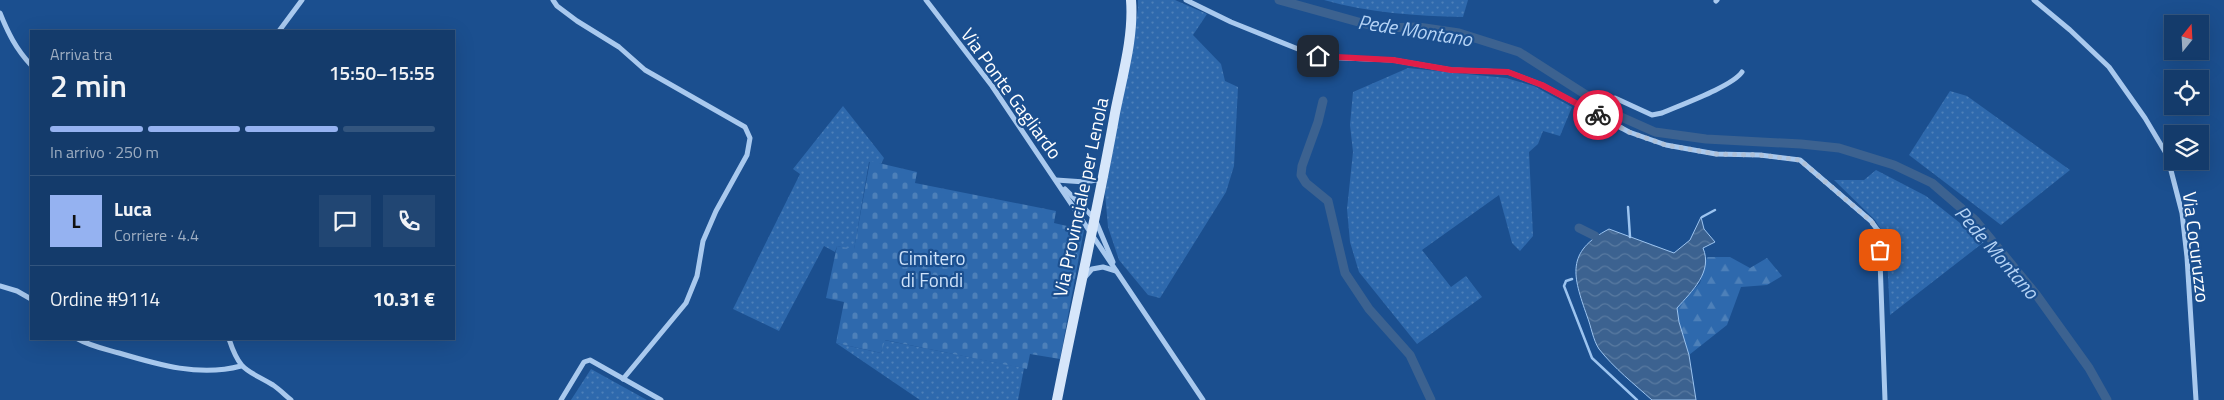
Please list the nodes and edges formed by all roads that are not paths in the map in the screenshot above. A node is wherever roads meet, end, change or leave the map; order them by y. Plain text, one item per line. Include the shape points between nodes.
1 (302, 0) edge
2 (553, 0) edge
3 (926, 0) edge
4 (1132, 0) edge
5 (1186, 0) edge
6 (2034, 0) edge
7 (0, 13) edge
8 (280, 30) edge
9 (30, 64) edge
10 (1742, 72) dead end
11 (1604, 117) junction
12 (1104, 179) junction
13 (1056, 180) junction
14 (1095, 219) junction
15 (1092, 237) junction
16 (1117, 272) junction
17 (1081, 282) junction
18 (0, 286) edge
19 (30, 298) edge
20 (81, 340) edge
21 (229, 340) edge
22 (241, 366) junction
23 (623, 379) junction
24 (291, 400) edge
25 (561, 400) edge
26 (661, 400) edge
27 (1058, 400) edge
28 (1204, 400) edge
29 (1885, 400) edge
30 (2196, 400) edge

1 - 8 street
2 - 23 street via 571,16 619,47 645,70 745,127 750,138 747,155 703,241 697,276 686,303
3 - 13 street, Via Ponte Gagliardo via 992,86
4 - 12 main road, Via Provinciale per Lenola via 1130,34
5 - 11 street via 1231,22 1318,56 1393,60 1451,70 1508,72 1542,85
6 - 30 street, Via Cocuruzzo via 2109,67 2166,155 2182,212 2188,257
7 - 9 street via 8,35
10 - 11 street via 1726,84 1662,113 1652,115 1615,98
11 - 29 street via 1629,132 1666,145 1716,154 1800,160 1871,221 1879,232
12 - 13 street, Via Ponte Gagliardo via 1085,182
12 - 14 main road, Via Provinciale per Lenola
13 - 14 street, Via Ponte Gagliardo
13 - 15 street, Via Ponte Gagliardo
14 - 15 main road, Via Provinciale per Lenola
14 - 16 street, Via Ponte Gagliardo
15 - 16 street, Via Ponte Gagliardo
15 - 17 main road, Via Provinciale per Lenola
16 - 17 street via 1103,266 1092,269
16 - 28 street, Via Ponte Gagliardo
17 - 27 main road, Via Provinciale per Lenola
18 - 19 street
20 - 22 street via 176,369 206,371
21 - 22 street
22 - 24 street
23 - 25 street via 590,360 584,362
23 - 26 street

